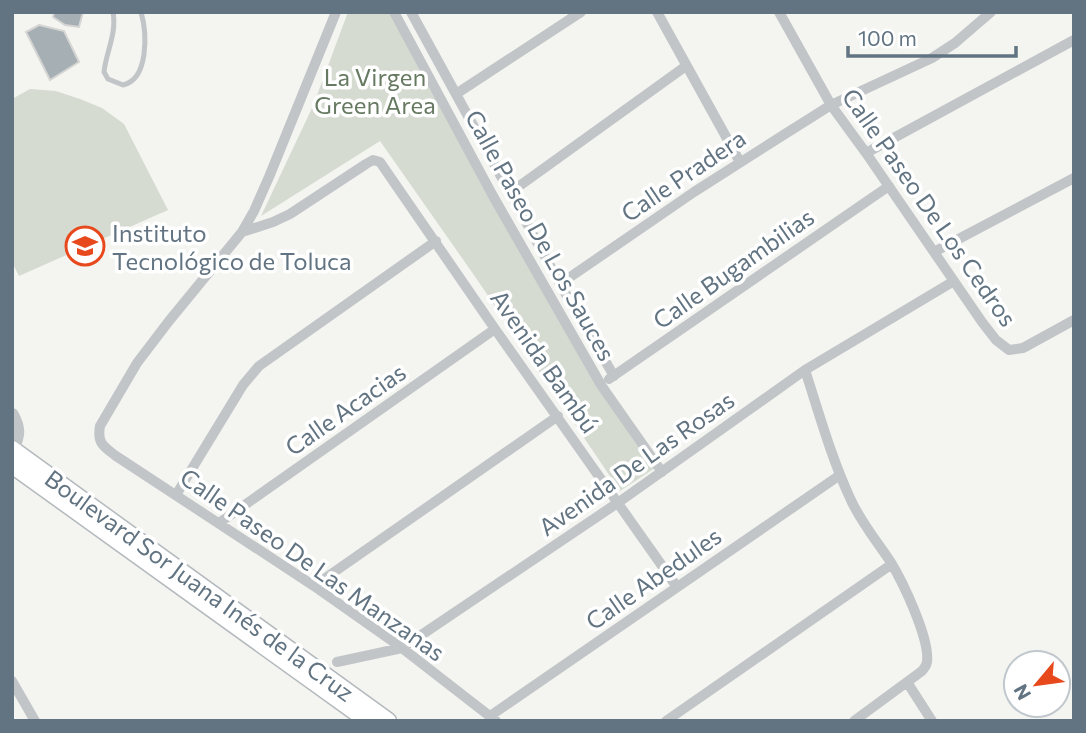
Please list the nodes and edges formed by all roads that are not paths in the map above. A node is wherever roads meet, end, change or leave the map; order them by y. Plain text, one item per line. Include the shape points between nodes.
1 (113, 12) edge
2 (142, 12) edge
3 (335, 12) edge
4 (394, 12) edge
5 (411, 12) edge
6 (581, 12) edge
7 (657, 12) edge
8 (779, 12) edge
9 (991, 12) edge
10 (1074, 40) edge
11 (686, 66) junction
12 (456, 94) junction
13 (831, 105) junction
14 (866, 153) junction
15 (740, 162) junction
16 (1074, 178) edge
17 (889, 186) junction
18 (511, 192) junction
19 (242, 232) junction
20 (436, 241) junction
21 (934, 251) junction
22 (954, 282) junction
23 (560, 284) junction
24 (1074, 320) edge
25 (495, 329) junction
26 (806, 370) junction
27 (614, 376) junction
28 (601, 385) junction
29 (12, 415) edge
30 (558, 416) junction
31 (12, 449) edge
32 (12, 465) edge
33 (662, 472) junction
34 (840, 475) junction
35 (176, 495) junction
36 (619, 502) junction
37 (219, 523) junction
38 (892, 564) junction
39 (313, 586) junction
40 (677, 587) junction
41 (402, 648) junction
42 (337, 662) dead end
43 (12, 681) edge
44 (325, 682) junction
45 (907, 682) junction
46 (493, 718) edge
47 (35, 721) edge
48 (368, 721) edge
49 (388, 721) edge
50 (666, 721) edge
51 (854, 721) edge
52 (932, 721) edge

1 - 2 lane via 113,38 104,72 108,79 123,85 134,80 141,66 145,41
3 - 19 street
4 - 28 street, Calle Paseo De Los Sauces
5 - 12 street, Calle Paseo De Los Sauces
6 - 12 street
7 - 11 street
8 - 13 street, Calle Paseo De Los Cedros
9 - 13 street, Calle Pradera via 932,58
10 - 14 street
11 - 15 street
11 - 18 street
12 - 18 street, Calle Paseo De Los Sauces
13 - 14 street, Calle Paseo De Los Cedros
13 - 15 street, Calle Pradera
14 - 17 street, Calle Paseo De Los Cedros
15 - 23 street, Calle Pradera
16 - 21 street
17 - 21 street, Calle Paseo De Los Cedros
17 - 27 street, Calle Bugambilias
18 - 23 street, Calle Paseo De Los Sauces
19 - 20 street, Avenida Bambú via 290,214 378,160
19 - 35 street, Calle Paseo De Las Manzanas via 137,363 100,426 103,446
20 - 25 street, Avenida Bambú
20 - 35 street via 259,366
21 - 22 street, Calle Paseo De Los Cedros
22 - 24 street, Calle Paseo De Los Cedros via 996,340 1009,350 1023,348
22 - 26 street, Avenida De Las Rosas
23 - 27 street, Calle Paseo De Los Sauces
25 - 30 street, Avenida Bambú
25 - 37 street, Calle Acacias
26 - 33 street, Avenida De Las Rosas
26 - 34 street
27 - 28 street, Calle Bugambilias
28 - 33 street, Calle Paseo De Los Sauces
29 - 31 street via 18,438
30 - 36 street, Avenida Bambú
30 - 39 street
31 - 44 main road, Boulevard Sor Juana Inés de la Cruz
32 - 44 main road, Boulevard Sor Juana Inés de la Cruz
33 - 36 street, Avenida De Las Rosas
34 - 38 street via 861,520
34 - 40 street, Calle Abedules
35 - 37 street, Calle Paseo De Las Manzanas
36 - 40 street, Avenida Bambú
36 - 41 street, Avenida De Las Rosas
37 - 39 street, Calle Paseo De Las Manzanas
38 - 45 street via 910,600 926,650 926,666
38 - 50 street
39 - 41 street, Calle Paseo De Las Manzanas
40 - 46 street, Calle Abedules
41 - 42 street, Avenida De Las Rosas
41 - 46 street, Calle Paseo De Las Manzanas
43 - 47 street
44 - 48 main road, Boulevard Sor Juana Inés de la Cruz
44 - 49 main road, Boulevard Sor Juana Inés de la Cruz
45 - 51 street
45 - 52 street

